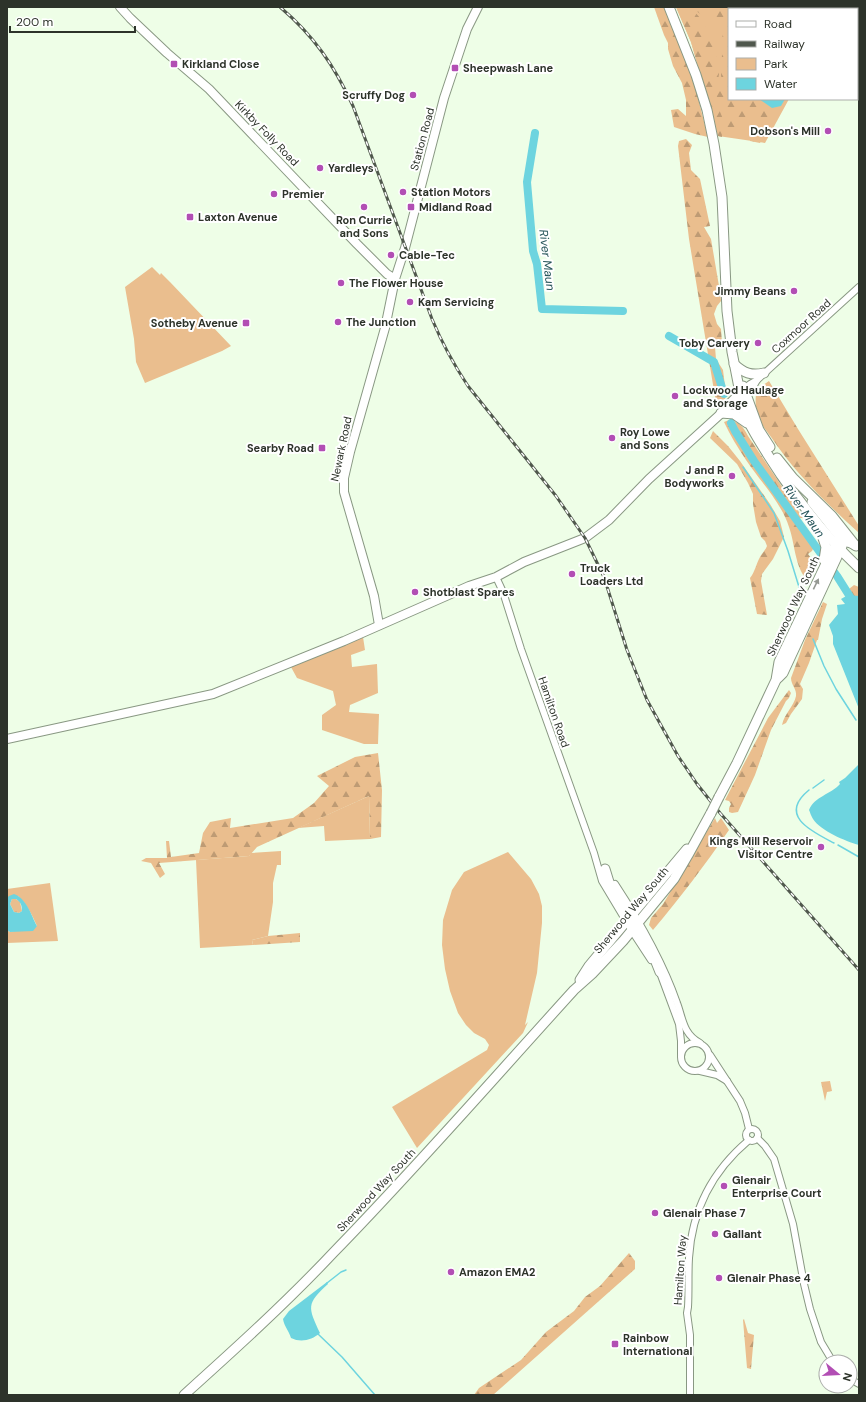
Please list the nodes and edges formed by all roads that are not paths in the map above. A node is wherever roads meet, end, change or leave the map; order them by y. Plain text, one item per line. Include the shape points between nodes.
1 (120, 7) edge
2 (478, 7) edge
3 (669, 7) edge
4 (395, 279) junction
5 (859, 287) edge
6 (734, 364) junction
7 (764, 373) junction
8 (741, 395) junction
9 (723, 411) junction
10 (748, 424) junction
11 (800, 485) junction
12 (817, 522) junction
13 (840, 545) junction
14 (857, 548) edge
15 (832, 560) junction
16 (858, 567) edge
17 (496, 577) junction
18 (811, 602) junction
19 (379, 625) junction
20 (7, 739) edge
21 (696, 838) junction
22 (594, 853) junction
23 (605, 869) joint
24 (633, 922) junction
25 (660, 972) joint
26 (574, 990) junction
27 (700, 1043) junction
28 (682, 1054) junction
29 (709, 1054) junction
30 (700, 1071) junction
31 (727, 1081) junction
32 (749, 1129) junction
33 (757, 1138) junction
34 (749, 1140) junction
35 (828, 1354) edge
36 (184, 1395) edge
37 (690, 1395) edge

1 - 4 main road, Kirkby Folly Road via 209,89 357,244
2 - 4 main road, Station Road via 467,29 444,98
3 - 6 highway via 696,75 714,144 722,197 727,311
4 - 19 main road, Newark Road via 385,328 344,478 344,492 374,596
5 - 7 street, Coxmoor Road
6 - 7 highway via 749,374
6 - 8 highway via 734,386
7 - 8 street, Coxmoor Road via 753,387
8 - 9 main road
8 - 10 highway
8 - 11 highway via 767,444
9 - 10 highway via 734,414
9 - 17 main road via 609,520 588,536 524,562
10 - 12 highway
11 - 13 highway via 837,533
11 - 14 highway via 832,516
12 - 13 highway
12 - 15 highway
13 - 14 highway via 847,542
13 - 15 highway, Sherwood Way South
13 - 16 highway
15 - 16 highway
15 - 18 highway, Sherwood Way South
18 -> 15 highway, Sherwood Way South via 824,569
17 - 19 main road
17 - 22 street, Hamilton Road
18 - 21 highway, Sherwood Way South, bridge via 783,673 776,680 737,763
19 - 20 main road via 213,694
21 - 24 highway, Sherwood Way South
21 - 24 highway, Sherwood Way South via 688,855
22 - 23 street, Hamilton Road
22 - 24 street, Hamilton Road via 602,881
23 - 24 highway via 609,882
24 - 25 highway
24 - 26 highway, Sherwood Way South via 592,974
24 - 26 highway, Sherwood Way South via 589,966
24 - 27 street, Hamilton Road via 659,958 686,1031
25 - 28 street via 679,1024
26 - 36 highway, Sherwood Way South via 447,1132 337,1249
27 - 28 street via 688,1045
27 - 29 street, Hamilton Road
28 - 30 street via 685,1067
29 - 30 street via 710,1060
29 - 31 street, Hamilton Road
30 - 31 street via 717,1075
31 - 32 street, Hamilton Road via 740,1101
32 - 33 street via 757,1131
32 - 34 street via 746,1135
33 - 34 street
33 - 35 street via 774,1158 793,1224 810,1309 821,1342
34 - 37 street, Hamilton Way via 728,1159 715,1176 700,1205 692,1232 687,1313 690,1335

